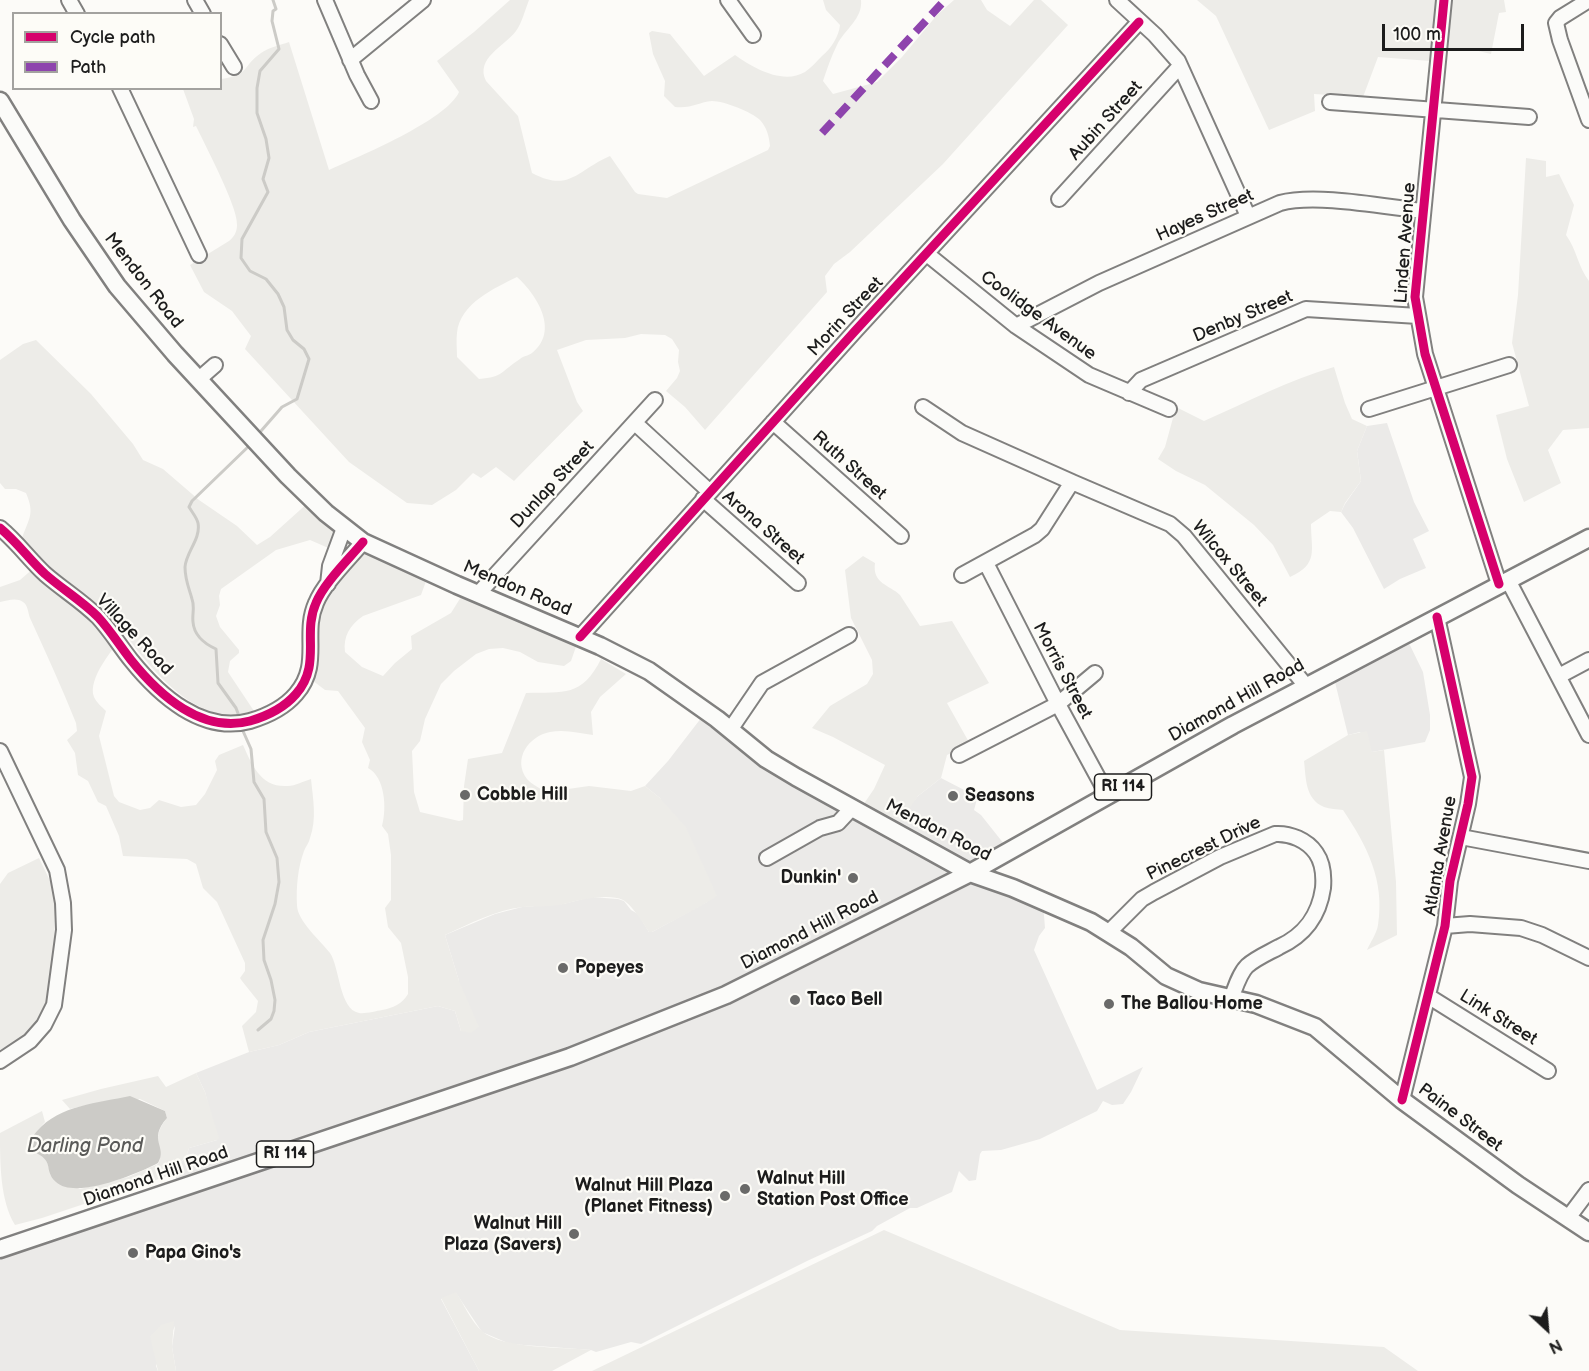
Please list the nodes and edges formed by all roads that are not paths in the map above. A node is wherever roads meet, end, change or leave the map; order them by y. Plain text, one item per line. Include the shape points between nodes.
1 (325, 0) edge
2 (423, 0) edge
3 (728, 0) edge
4 (1117, 0) edge
5 (1444, 0) edge
6 (1589, 0) edge
7 (1138, 22) junction
8 (753, 35) dead end
9 (222, 47) edge
10 (350, 60) junction
11 (1180, 66) junction
12 (234, 67) dead end
13 (121, 90) edge
14 (0, 101) edge
15 (371, 101) dead end
16 (1330, 102) dead end
17 (1433, 110) junction
18 (1529, 117) dead end
19 (1589, 120) edge
20 (1059, 199) dead end
21 (1423, 211) junction
22 (1248, 216) junction
23 (927, 254) junction
24 (199, 255) dead end
25 (1418, 316) junction
26 (1016, 326) junction
27 (215, 365) dead end
28 (1509, 365) dead end
29 (199, 379) junction
30 (1436, 388) junction
31 (1129, 393) junction
32 (655, 400) dead end
33 (923, 407) dead end
34 (1169, 409) dead end
35 (1369, 410) dead end
36 (773, 422) junction
37 (635, 423) junction
38 (1072, 482) junction
39 (707, 496) junction
40 (0, 528) edge
41 (344, 528) junction
42 (901, 536) dead end
43 (1589, 538) edge
44 (363, 542) junction
45 (986, 563) junction
46 (962, 575) dead end
47 (1504, 582) junction
48 (798, 583) dead end
49 (327, 584) junction
50 (478, 594) junction
51 (1437, 617) junction
52 (849, 635) dead end
53 (580, 637) junction
54 (1589, 660) edge
55 (1095, 673) dead end
56 (1559, 676) junction
57 (1306, 686) junction
58 (1058, 704) junction
59 (730, 730) junction
60 (1589, 735) edge
61 (0, 751) edge
62 (959, 755) dead end
63 (1108, 796) junction
64 (851, 809) junction
65 (1461, 837) junction
66 (767, 858) dead end
67 (1589, 861) edge
68 (970, 873) junction
69 (1445, 926) junction
70 (1108, 933) junction
71 (1589, 958) edge
72 (1428, 996) junction
73 (1232, 999) junction
74 (1315, 1027) joint
75 (0, 1061) edge
76 (1548, 1071) dead end
77 (1402, 1100) junction
78 (1589, 1190) edge
79 (1569, 1218) junction
80 (1589, 1232) edge
81 (0, 1249) edge

1 - 10 street
2 - 10 street
3 - 8 street
4 - 7 street
5 - 17 street, Linden Avenue
6 - 19 street via 1556,23
7 - 11 street via 1155,35
7 - 23 street, Morin Street
9 - 12 street
10 - 15 street
11 - 20 street, Aubin Street
11 - 22 street
13 - 24 street
14 - 29 main road, Mendon Road via 117,286
16 - 17 street
17 - 18 street
17 - 21 street, Linden Avenue
21 - 22 street, Hayes Street via 1312,200 1289,201
21 - 25 street, Linden Avenue via 1416,284
22 - 26 street, Hayes Street via 1099,283
23 - 26 street, Coolidge Avenue
23 - 36 street, Morin Street
25 - 30 street, Linden Avenue
25 - 31 street, Denby Street via 1306,309 1141,380
26 - 31 street, Coolidge Avenue via 1089,375
27 - 29 street
28 - 30 street
29 - 41 main road, Mendon Road via 288,476
30 - 35 street
30 - 47 street, Linden Avenue
31 - 34 street, Coolidge Avenue
32 - 37 street, Dunlap Street
33 - 38 street, Wilcox Street via 962,433
36 - 39 street, Morin Street
36 - 42 street, Ruth Street
37 - 39 street, Arona Street
37 - 50 street, Dunlap Street
38 - 45 street via 1042,529
38 - 57 street, Wilcox Street via 1170,525 1184,536
39 - 48 street, Arona Street
39 - 53 street, Morin Street
40 - 49 street, Village Road via 44,573 99,618 134,663 167,696 197,717 222,723 260,719 296,694 310,671 310,628 316,601
41 - 44 main road, Mendon Road
41 - 49 street, Village Road
43 - 47 main road, Diamond Hill Road / RI 114
44 - 49 street, Village Road
44 - 50 main road, Mendon Road
45 - 46 street
45 - 58 street, Morris Street
47 - 51 main road, Diamond Hill Road / RI 114
47 - 56 street, Linden Avenue
50 - 53 main road, Mendon Road
51 - 57 main road, Diamond Hill Road / RI 114
51 - 65 street, Atlanta Avenue via 1472,777
52 - 59 street via 762,683
53 - 59 main road, Mendon Road via 665,680
54 - 56 street
55 - 58 street
56 - 60 street, Linden Avenue
57 - 63 main road, Diamond Hill Road / RI 114
58 - 62 street
58 - 63 street, Morris Street
59 - 64 main road, Mendon Road via 766,759
61 - 75 street via 57,870 64,930 54,1005 30,1041
63 - 68 main road, Diamond Hill Road / RI 114
64 - 66 street via 838,823 820,828
64 - 68 main road, Mendon Road
65 - 67 street
65 - 69 street, Atlanta Avenue via 1450,881
68 - 70 main road, Mendon Road via 1030,895
68 - 81 main road, Diamond Hill Road / RI 114 via 745,986 629,1035
69 - 71 street via 1521,928
69 - 72 street, Atlanta Avenue
70 - 73 main road, Mendon Road via 1166,976 1199,991
70 - 73 street, Pinecrest Drive via 1142,899 1220,857 1275,834 1297,838 1311,847 1322,865 1320,907 1310,924 1289,942 1245,969
72 - 76 street, Link Street
72 - 77 street, Atlanta Avenue
73 - 74 main road, Mendon Road
74 - 77 main road, Paine Street
77 - 79 main road, Paine Street
78 - 79 street
79 - 80 main road, Paine Street

